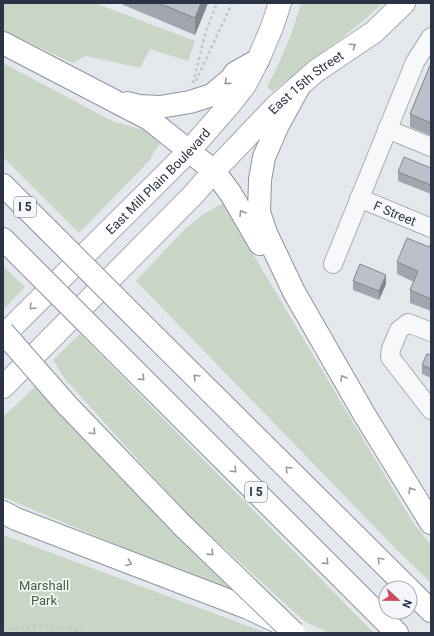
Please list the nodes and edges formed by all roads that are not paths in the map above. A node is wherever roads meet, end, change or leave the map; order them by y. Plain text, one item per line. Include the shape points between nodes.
1 (280, 3) edge
2 (404, 3) edge
3 (431, 37) edge
4 (3, 43) edge
5 (258, 60) junction
6 (300, 85) junction
7 (112, 100) junction
8 (387, 129) junction
9 (431, 147) edge
10 (189, 151) junction
11 (214, 171) junction
12 (3, 185) edge
13 (359, 198) junction
14 (431, 228) edge
15 (3, 239) edge
16 (332, 264) dead end
17 (294, 292) junction
18 (3, 332) edge
19 (431, 332) edge
20 (3, 336) edge
21 (3, 387) edge
22 (431, 410) edge
23 (7, 516) edge
24 (431, 523) edge
25 (400, 580) edge
26 (418, 598) edge
27 (431, 611) edge
28 (294, 633) edge
29 (301, 633) edge
30 (398, 633) edge

1 - 5 main road, East Mill Plain Boulevard
6 -> 2 main road, East 15th Street via 316,71 374,32
3 - 8 street via 415,62
4 - 7 main road
5 -> 7 main road via 235,73 212,95 190,102 160,107 139,106
5 - 10 main road, East Mill Plain Boulevard via 230,104
6 - 11 main road, East 15th Street via 277,105
6 - 17 main road via 264,157 259,189 259,212 266,233
7 - 10 main road via 149,119
8 - 9 street
8 - 13 street
10 - 11 main road
10 -> 20 main road, East Mill Plain Boulevard
17 -> 11 main road via 264,251 231,194
11 - 21 main road
25 -> 12 main road, I 5, bridge
13 - 14 street, F Street
13 - 16 street
15 -> 30 main road, I 5, bridge
24 -> 17 main road via 364,414
18 -> 28 main road, bridge via 66,404 182,526
19 - 22 street via 408,323 399,330 390,357
23 -> 29 main road via 248,608
26 - 27 main road

